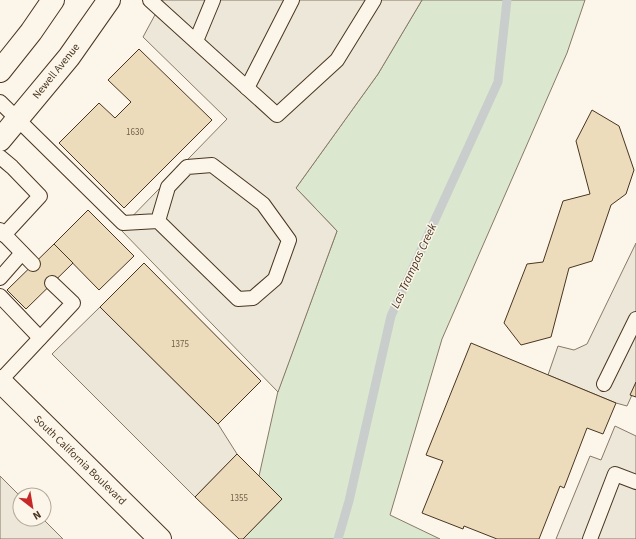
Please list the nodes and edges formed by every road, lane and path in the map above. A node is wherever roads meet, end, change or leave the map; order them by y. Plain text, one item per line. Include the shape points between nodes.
1 (53, 0) edge
2 (109, 0) edge
3 (150, 0) edge
4 (212, 0) edge
5 (292, 0) edge
6 (374, 0) edge
7 (196, 41) junction
8 (0, 71) edge
9 (248, 88) junction
10 (0, 102) edge
11 (17, 119) junction
12 (0, 140) edge
13 (0, 157) edge
14 (158, 221) junction
15 (2, 233) edge
16 (22, 254) junction
17 (33, 264) dead end
18 (0, 278) edge
19 (52, 283) dead end
20 (0, 296) edge
21 (636, 319) edge
22 (40, 338) junction
23 (0, 381) edge
24 (604, 384) dead end
25 (636, 482) edge
26 (160, 539) edge
27 (590, 539) edge

1 - 8 street
2 - 11 street, Newell Avenue via 69,57
3 - 7 lane
4 - 7 lane
5 - 9 lane
6 - 9 lane via 337,60 278,115
7 - 9 lane
10 - 11 lane
11 - 12 street, Newell Avenue
11 - 14 lane via 124,223
13 - 15 lane via 40,196
14 - 14 lane via 238,299 253,298 275,279 289,240 263,204 212,165 187,167 168,187
15 - 16 lane
16 - 17 lane
16 - 18 lane
19 - 22 lane via 73,304
20 - 22 lane
21 - 24 lane
22 - 23 lane
23 - 26 street, South California Boulevard
25 - 27 lane via 615,474

